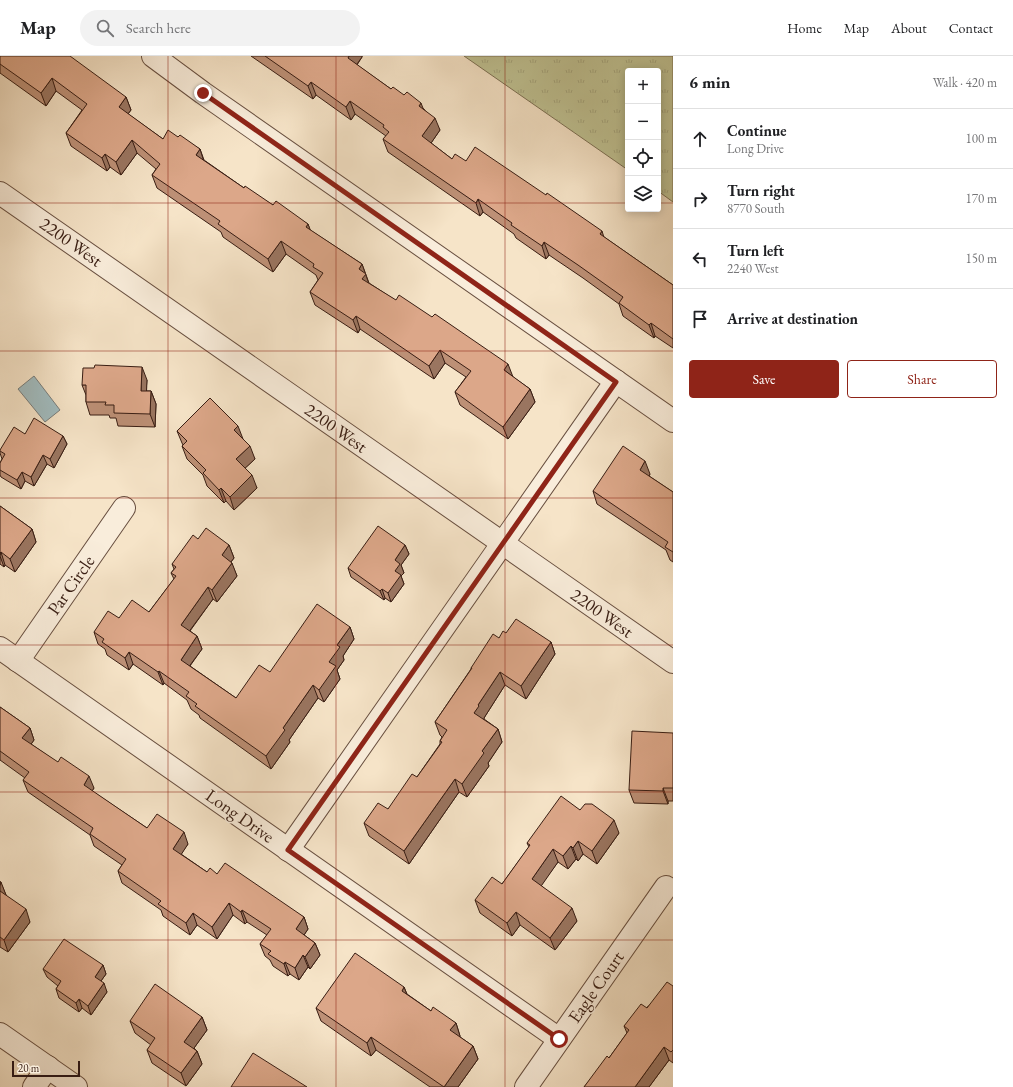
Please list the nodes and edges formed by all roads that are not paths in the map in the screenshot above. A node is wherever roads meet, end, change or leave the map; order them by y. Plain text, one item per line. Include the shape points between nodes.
1 (153, 56) edge
2 (0, 193) edge
3 (616, 382) junction
4 (673, 422) edge
5 (124, 508) dead end
6 (503, 544) junction
7 (0, 648) edge
8 (18, 661) junction
9 (673, 662) edge
10 (288, 850) junction
11 (666, 887) dead end
12 (0, 1034) edge
13 (559, 1039) junction
14 (48, 1067) junction
15 (34, 1087) edge
16 (76, 1087) edge
17 (526, 1087) edge

1 - 3 street
2 - 6 street, 2200 West
3 - 4 street
3 - 6 street
5 - 8 street, Par Circle
6 - 9 street, 2200 West
6 - 10 street
7 - 8 street, Long Drive
8 - 10 street, Long Drive
10 - 13 street, Long Drive
11 - 13 street, Eagle Court
12 - 14 street
13 - 17 street, Eagle Court
14 - 15 street
14 - 16 street

